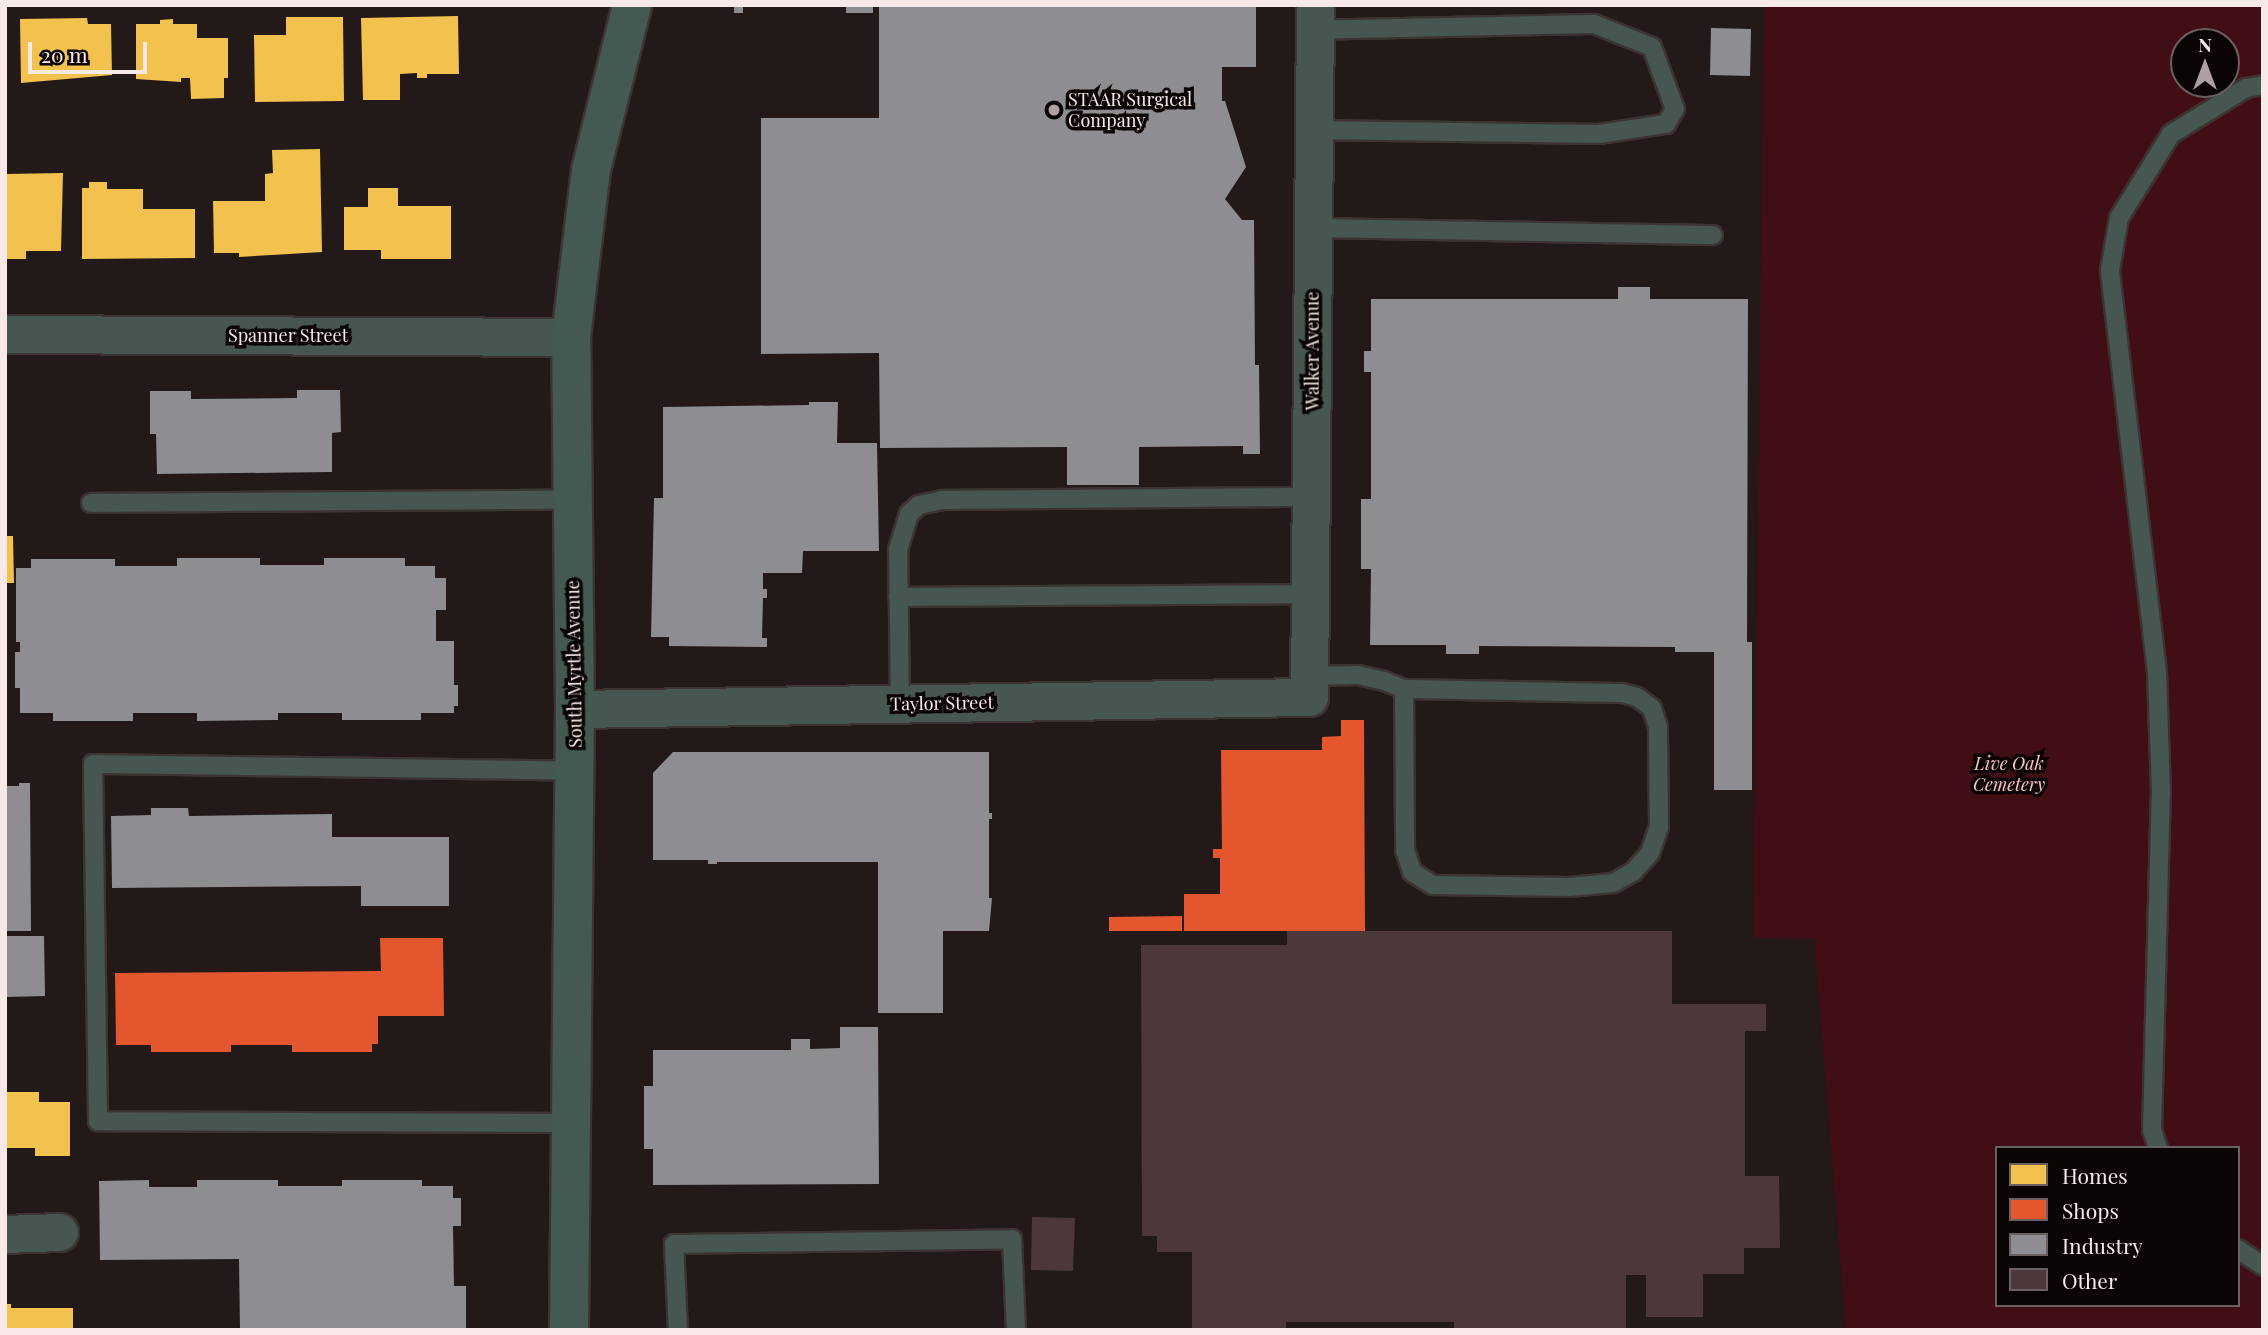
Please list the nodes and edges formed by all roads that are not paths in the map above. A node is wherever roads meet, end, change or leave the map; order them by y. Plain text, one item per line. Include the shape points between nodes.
1 (632, 5) edge
2 (1315, 18) edge
3 (2263, 85) edge
4 (1313, 130) junction
5 (1313, 228) junction
6 (1713, 235) dead end
7 (5, 334) edge
8 (571, 337) junction
9 (1311, 497) junction
10 (571, 500) junction
11 (91, 502) dead end
12 (1310, 594) junction
13 (898, 597) junction
14 (1309, 687) junction
15 (1404, 689) junction
16 (900, 704) junction
17 (575, 709) junction
18 (575, 771) junction
19 (572, 1123) junction
20 (2157, 1146) edge
21 (59, 1232) dead end
22 (5, 1234) edge
23 (2240, 1251) edge
24 (2263, 1266) edge
25 (569, 1330) edge
26 (678, 1330) edge
27 (1016, 1330) edge

1 - 8 main road, South Myrtle Avenue via 591,170
2 - 4 street, Walker Avenue
2 - 4 lane via 1594,24 1652,47 1675,109 1666,124 1599,134
3 - 20 lane via 2246,88 2171,134 2119,218 2110,270 2157,672 2161,793 2152,1130
4 - 5 street, Walker Avenue
5 - 6 lane
5 - 9 street, Walker Avenue
7 - 8 street, Spanner Street
8 - 10 main road, South Myrtle Avenue
9 - 12 street, Walker Avenue
9 - 13 lane via 942,500 919,505 903,528
10 - 11 lane
10 - 17 main road, South Myrtle Avenue
12 - 13 lane
12 - 14 street, Walker Avenue
13 - 16 lane
14 - 15 lane via 1358,676
14 - 16 street, Taylor Street
15 - 15 lane via 1405,850 1412,872 1433,885 1569,887 1613,883 1633,872 1650,853 1659,827 1658,727 1652,708 1637,697 1622,692
16 - 17 street, Taylor Street
17 - 18 main road, South Myrtle Avenue
18 - 19 main road, South Myrtle Avenue
18 - 19 lane via 93,764 98,1121
19 - 25 main road, South Myrtle Avenue
21 - 22 street
23 - 24 lane
26 - 27 lane via 674,1244 1012,1239

